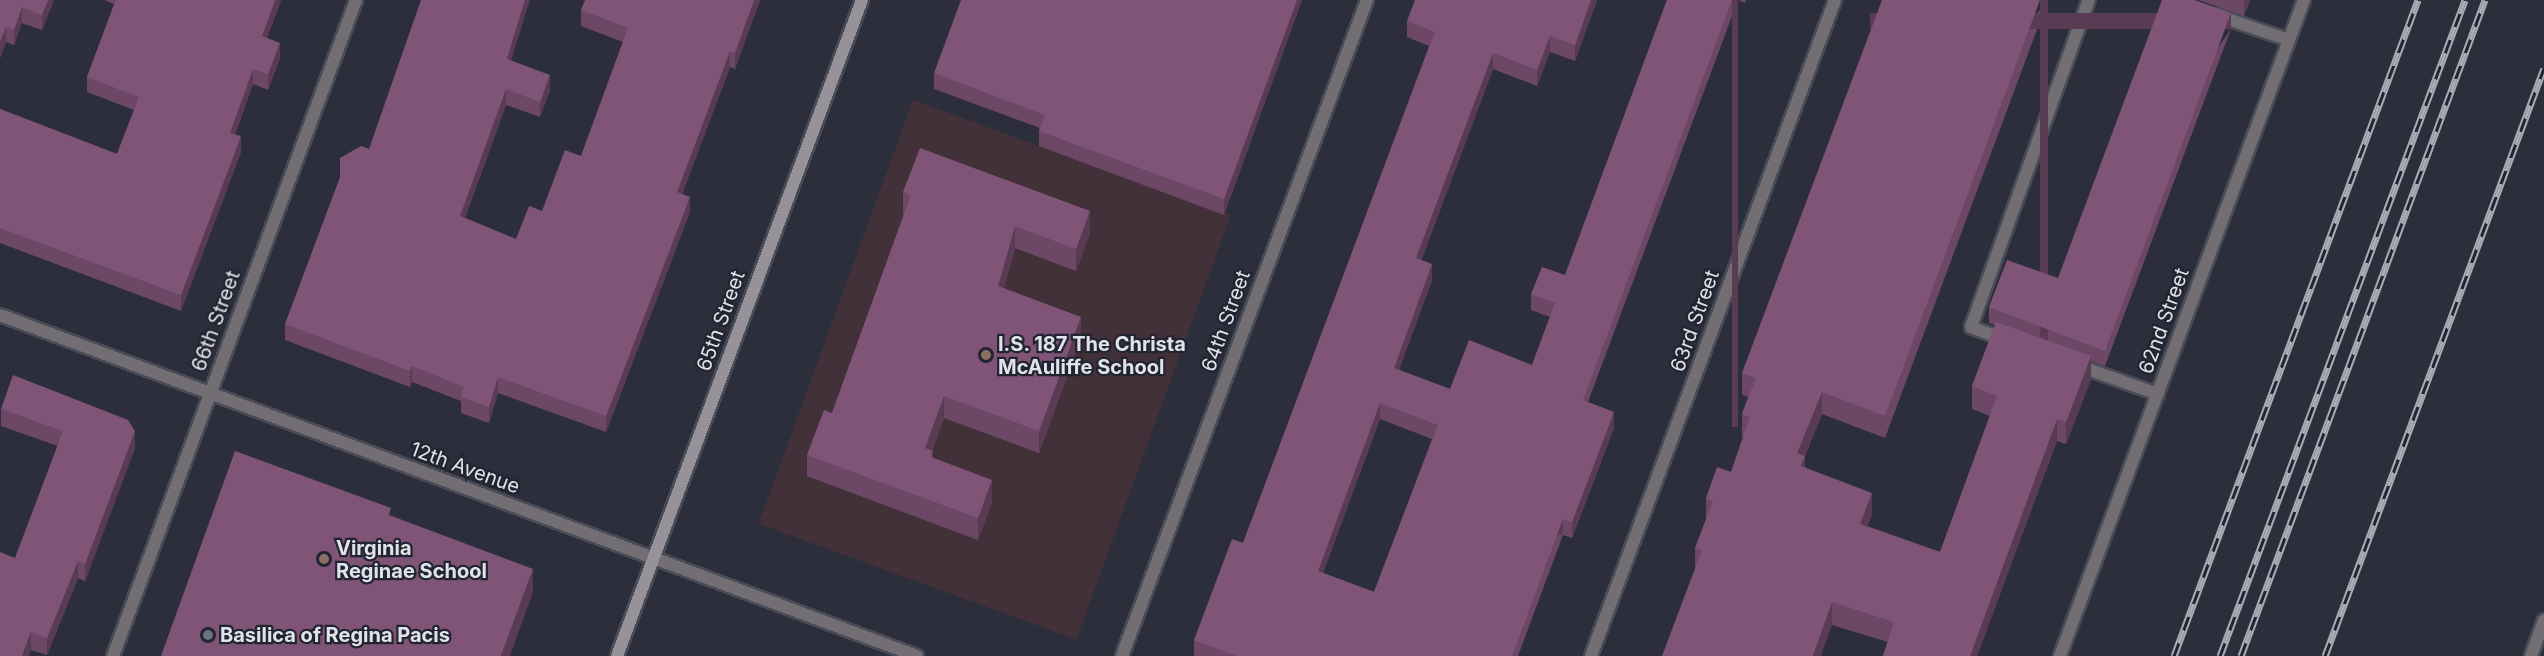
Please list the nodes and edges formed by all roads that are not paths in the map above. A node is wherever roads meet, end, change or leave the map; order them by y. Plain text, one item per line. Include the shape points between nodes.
1 (356, 0) edge
2 (862, 0) edge
3 (1367, 0) edge
4 (1835, 0) edge
5 (2089, 0) edge
6 (2304, 0) edge
7 (2203, 10) edge
8 (2289, 40) junction
9 (0, 315) edge
10 (2014, 343) edge
11 (2058, 358) edge
12 (210, 394) junction
13 (2158, 394) junction
14 (653, 559) junction
15 (2544, 620) edge
16 (113, 656) edge
17 (617, 656) edge
18 (917, 656) edge
19 (1122, 656) edge
20 (1591, 656) edge
21 (2060, 656) edge
22 (2531, 656) edge

1 - 12 street, 66th Street
2 - 14 main road, 65th Street
3 - 19 street, 64th Street
4 - 20 street, 63rd Street
5 - 10 street via 1971,327
6 - 8 street, 62nd Street
7 - 8 street
8 - 13 street, 62nd Street
9 - 12 street, 12th Avenue
11 - 13 street
12 - 14 street, 12th Avenue
12 - 16 street, 66th Street
13 - 21 street, 62nd Street
14 - 17 main road, 65th Street
14 - 18 street, 12th Avenue
15 - 22 street

